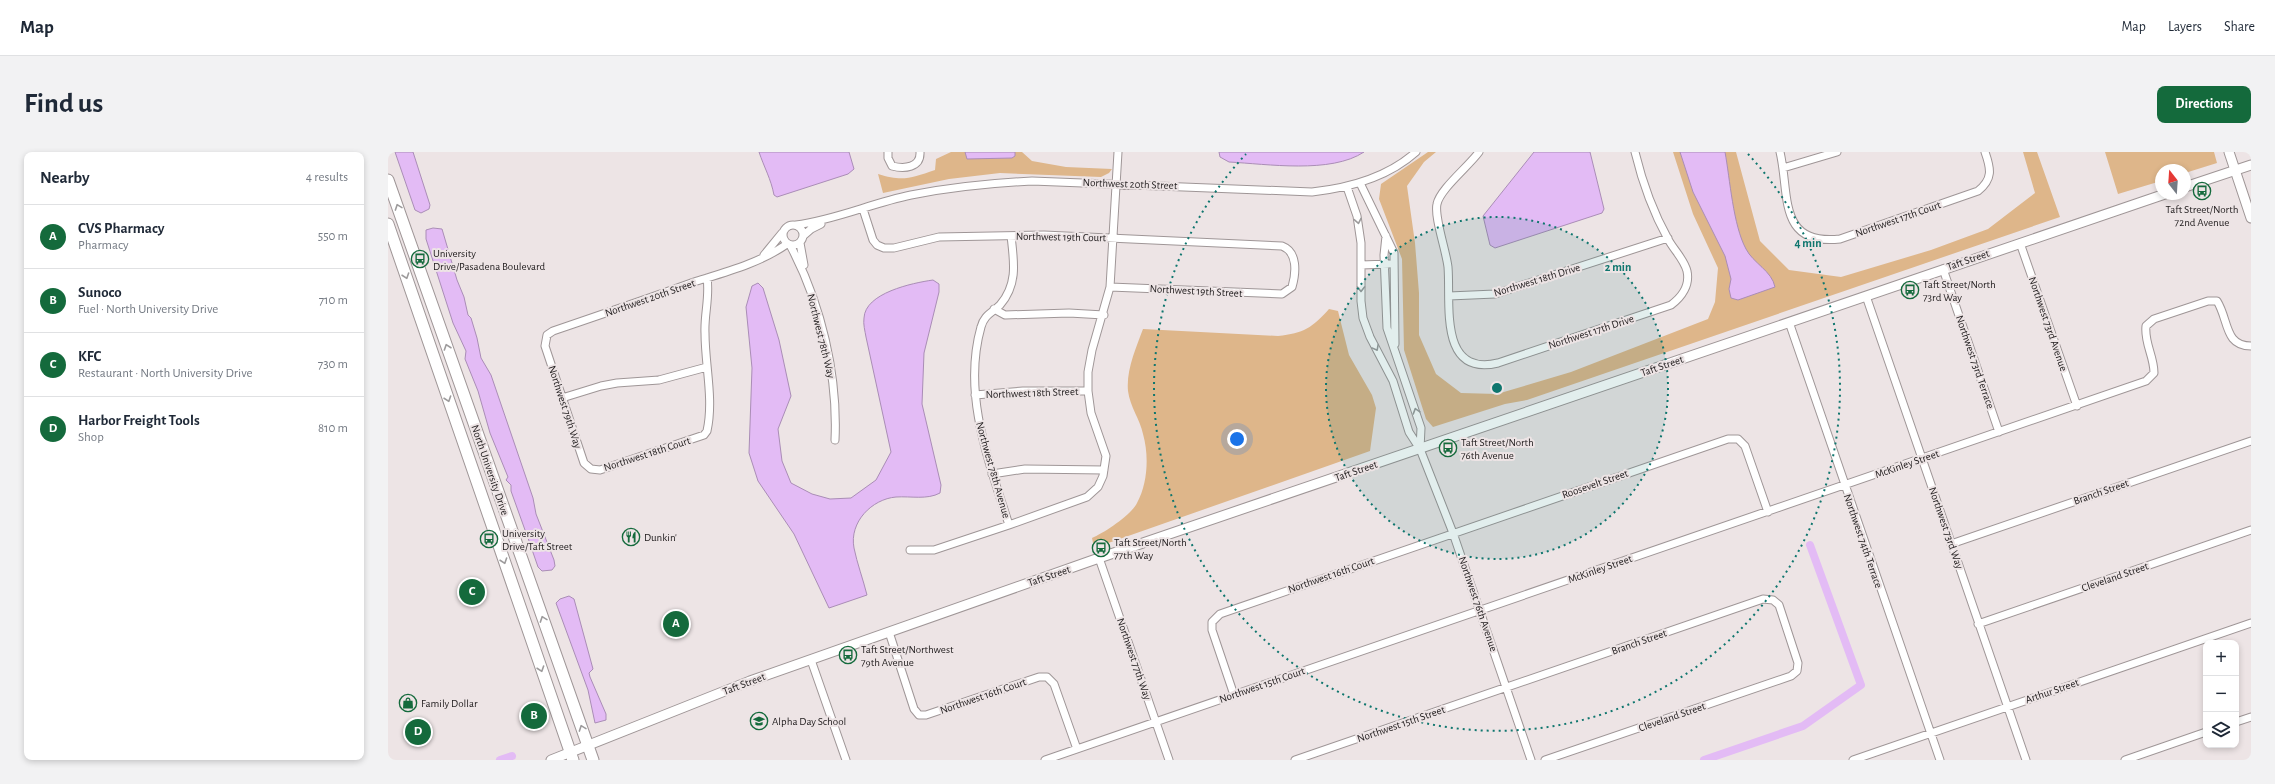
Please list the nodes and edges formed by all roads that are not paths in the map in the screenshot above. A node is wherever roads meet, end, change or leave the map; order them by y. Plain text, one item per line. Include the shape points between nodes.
1 (888, 152) edge
2 (920, 152) edge
3 (1118, 152) edge
4 (1416, 152) edge
5 (1479, 152) edge
6 (1635, 152) edge
7 (1780, 152) edge
8 (1837, 152) edge
9 (1984, 152) edge
10 (2229, 152) edge
11 (2251, 165) edge
12 (1783, 168) junction
13 (2236, 170) junction
14 (388, 180) edge
15 (1117, 183) junction
16 (1360, 183) junction
17 (2191, 185) edge
18 (1348, 187) junction
19 (2155, 197) edge
20 (864, 208) junction
21 (839, 215) junction
22 (2251, 218) edge
23 (388, 224) edge
24 (796, 225) junction
25 (782, 233) junction
26 (408, 234) junction
27 (1011, 236) junction
28 (1386, 236) junction
29 (1113, 238) junction
30 (1668, 238) junction
31 (391, 240) edge
32 (802, 240) junction
33 (2020, 242) junction
34 (789, 244) junction
35 (759, 259) junction
36 (1385, 264) junction
37 (1394, 264) junction
38 (1361, 265) junction
39 (1943, 269) junction
40 (707, 278) junction
41 (806, 279) junction
42 (1110, 287) junction
43 (1282, 294) joint
44 (1450, 296) junction
45 (1866, 296) junction
46 (994, 309) junction
47 (1104, 315) junction
48 (1789, 322) junction
49 (545, 341) joint
50 (2251, 346) edge
51 (1395, 348) junction
52 (707, 367) junction
53 (1088, 392) junction
54 (975, 395) junction
55 (562, 398) junction
56 (2077, 406) junction
57 (1999, 432) junction
58 (835, 440) dead end
59 (2251, 441) edge
60 (1420, 449) junction
61 (1922, 460) junction
62 (591, 469) joint
63 (1104, 470) junction
64 (992, 474) junction
65 (1844, 486) junction
66 (1768, 512) junction
67 (1009, 525) junction
68 (2251, 530) edge
69 (1453, 533) junction
70 (1951, 544) junction
71 (910, 550) dead end
72 (1099, 558) junction
73 (1773, 600) joint
74 (1480, 610) junction
75 (2251, 623) edge
76 (1978, 624) junction
77 (889, 632) junction
78 (811, 660) junction
79 (1506, 688) junction
80 (1234, 695) junction
81 (2008, 707) junction
82 (2251, 717) edge
83 (2239, 721) edge
84 (1156, 722) junction
85 (1931, 733) junction
86 (2203, 733) edge
87 (588, 746) junction
88 (1077, 749) junction
89 (572, 756) edge
90 (550, 760) edge
91 (593, 760) edge
92 (846, 760) edge
93 (1045, 760) edge
94 (1169, 760) edge
95 (1295, 760) edge
96 (1531, 760) edge
97 (1544, 760) edge
98 (1853, 760) edge
99 (1940, 760) edge
100 (2026, 760) edge
101 (2125, 760) edge

1 - 2 street via 892,166 901,168 910,167 920,157
3 - 15 street
4 - 16 street, Northwest 20th Street via 1387,171
5 - 44 street via 1442,191 1437,204 1448,266
6 - 30 street via 1655,210
7 - 12 street
8 - 12 street
9 - 12 street, Northwest 17th Court via 1990,174 1987,184 1978,191 1840,239 1824,241 1806,236 1794,226 1789,211
10 - 13 street
11 - 13 street
13 - 17 street
13 - 22 street
26 -> 14 main road, North University Drive
15 - 18 street, Northwest 20th Street via 1312,192
15 - 20 street, Northwest 20th Street via 990,183 910,195
15 - 29 street
16 - 18 street, Northwest 20th Street
16 - 28 street, Northwest 76th Avenue
18 -> 38 street, Northwest 76th Avenue via 1357,216
19 - 33 street, Taft Street
20 - 21 street, Northwest 20th Street
20 - 27 street, Northwest 19th Court via 874,240 877,245 884,248 939,237
21 - 24 street, Northwest 20th Street via 814,223
21 - 32 street, Northwest 20th Street via 810,229
23 - 31 main road, North University Drive
24 - 25 street via 789,225
24 - 32 street via 802,229
25 - 34 street via 783,239
25 - 35 street, Northwest 20th Street
26 - 31 street
87 -> 26 main road, North University Drive
27 - 29 street, Northwest 19th Court
27 - 46 street, Northwest 78th Avenue via 1014,278 1010,291
28 - 36 street, Northwest 76th Avenue
28 - 37 street, Northwest 76th Avenue via 1394,253
29 - 42 street
29 - 43 street, Northwest 19th Court via 1287,248 1293,256 1294,281 1289,290
30 - 44 street, Northwest 18th Drive via 1494,294
30 - 44 street, Northwest 17th Drive via 1684,264 1687,278 1685,289 1671,305 1498,363 1476,365 1465,359 1454,345 1450,331
31 -> 89 main road, North University Drive
32 - 34 street
32 - 41 street, Northwest 78th Way
33 - 39 street, Taft Street
33 - 56 street, Northwest 73rd Avenue
34 - 35 street, Northwest 20th Street
34 - 41 street, Northwest 78th Way
35 - 40 street, Northwest 20th Street
36 - 37 street
36 - 38 street
36 - 51 street, Northwest 76th Avenue via 1386,328
37 - 51 street, Northwest 76th Avenue
38 -> 60 street, Northwest 76th Avenue via 1361,301 1370,337 1393,380 1409,432
39 - 45 street, Taft Street
39 - 57 street, Northwest 73rd Terrace
40 - 49 street, Northwest 20th Street via 553,331 547,335
40 - 52 street
41 - 58 street, Northwest 78th Way via 829,360 836,418
42 - 43 street, Northwest 19th Street
42 - 47 street
45 - 48 street, Taft Street
45 - 61 street, Northwest 73rd Way
46 - 47 street via 1005,315
46 - 54 street, Northwest 78th Avenue via 985,316 981,327
47 - 53 street via 1092,350
48 - 60 street, Taft Street
48 - 65 street, Northwest 74th Terrace
49 - 55 street, Northwest 79th Way
50 - 56 street, McKinley Street via 2240,345 2232,340 2217,301 2208,301 2154,319 2146,326 2145,336 2154,363 2154,373 2146,381
60 -> 51 street, Northwest 76th Avenue via 1421,428
52 - 55 street via 659,380 617,382
52 - 62 street, Northwest 18th Court via 711,402 707,432 704,435 600,470
53 - 54 street, Northwest 18th Street via 1023,391
53 - 63 street via 1091,413 1105,446
54 - 64 street, Northwest 78th Avenue via 982,439
55 - 62 street, Northwest 79th Way via 584,463
56 - 57 street, McKinley Street
57 - 61 street, McKinley Street
59 - 70 street, Branch Street
60 - 69 street, Northwest 76th Avenue
60 - 72 street, Taft Street
61 - 65 street, McKinley Street
61 - 70 street, Northwest 73rd Way
63 - 64 street via 1025,469
63 - 67 street via 1098,487 1087,497
64 - 67 street, Northwest 78th Avenue
65 - 66 street, McKinley Street
65 - 85 street, Northwest 74th Terrace
66 - 69 street, Roosevelt Street via 1745,446 1738,439 1728,439
66 - 74 street, McKinley Street
67 - 71 street via 934,550
68 - 76 street, Cleveland Street
69 - 74 street, Northwest 76th Avenue
69 - 80 street, Northwest 16th Court via 1220,614 1212,622 1212,630
70 - 76 street, Northwest 73rd Way
72 - 77 street, Taft Street
72 - 84 street, Northwest 77th Way
73 - 79 street, Branch Street via 1763,599
73 - 97 street, Cleveland Street via 1779,605 1798,663 1797,671 1791,676
74 - 79 street, Northwest 76th Avenue
74 - 80 street, Northwest 15th Court
75 - 81 street, Arthur Street
76 - 81 street, Northwest 73rd Way
77 - 78 street, Taft Street
77 - 88 street, Northwest 16th Court via 914,709 919,715 926,715 1039,677 1047,677 1054,684
78 - 87 street, Taft Street
78 - 92 street
79 - 95 street, Northwest 15th Street
79 - 96 street, Northwest 76th Avenue
80 - 84 street, Northwest 15th Court
81 - 85 street, Arthur Street
81 - 100 street, Northwest 73rd Way
82 - 83 street
84 - 88 street, Northwest 15th Court
84 - 94 street, Northwest 77th Way
85 - 98 street, Arthur Street
85 - 99 street, Northwest 74th Terrace
86 - 101 street
87 - 89 street, Taft Street
87 - 91 main road, North University Drive
88 - 93 street, Northwest 15th Court
89 - 90 street, Taft Street

